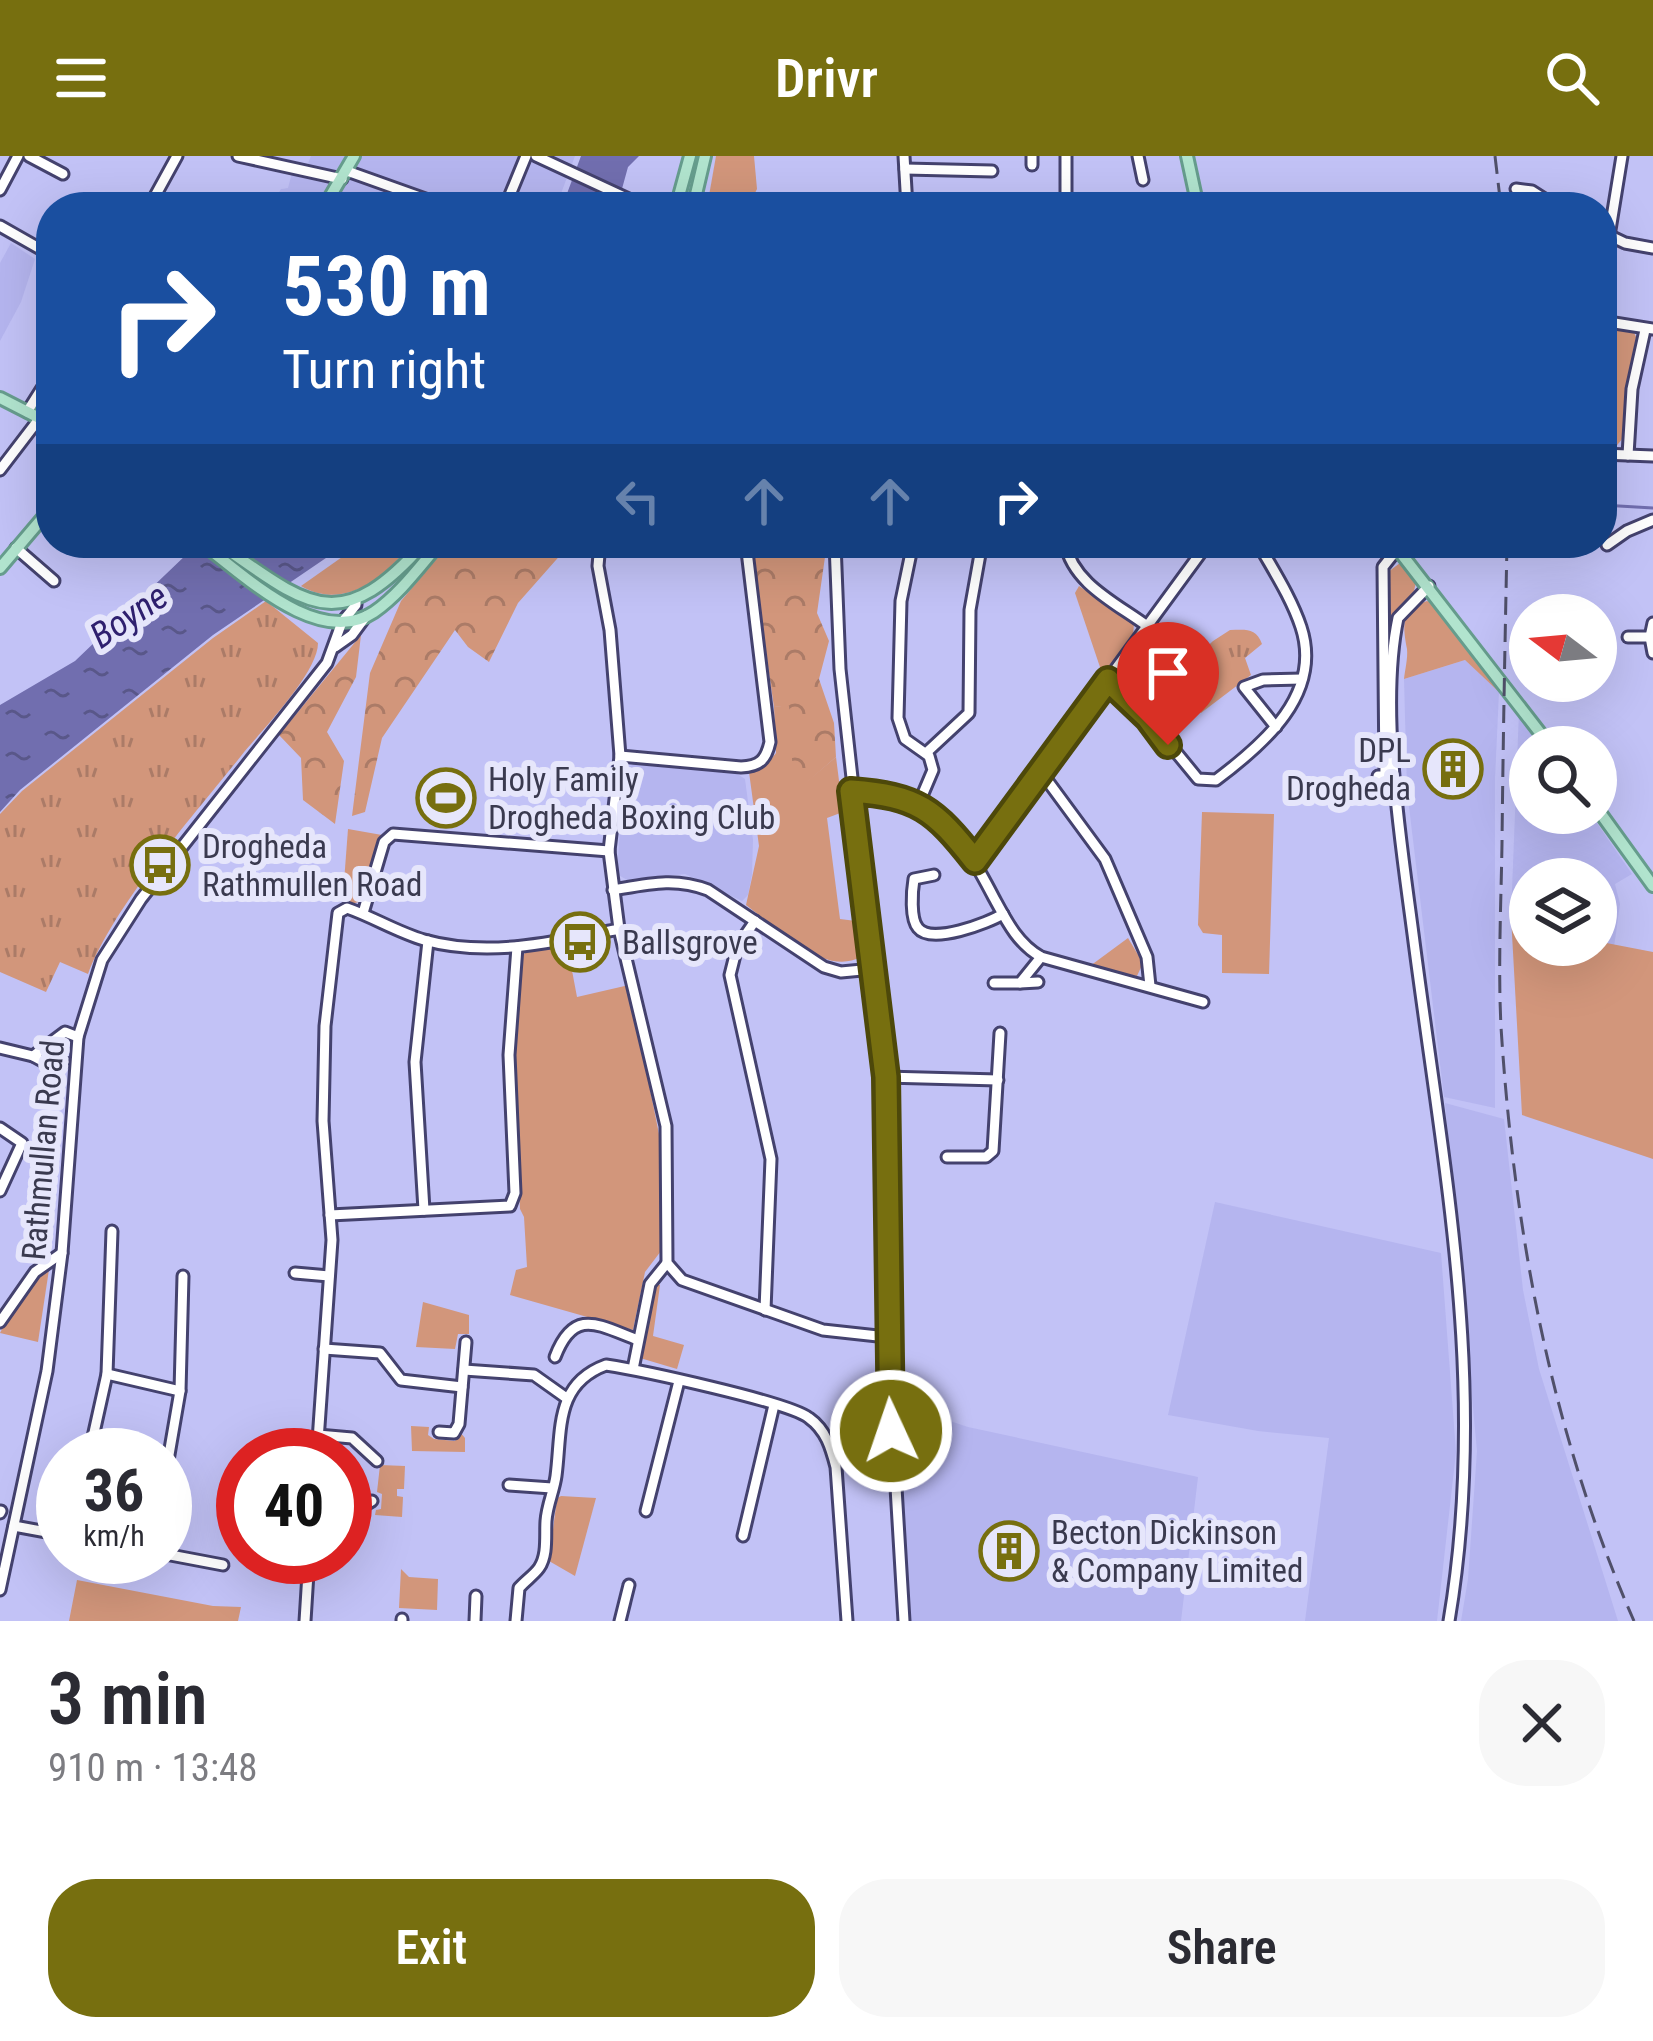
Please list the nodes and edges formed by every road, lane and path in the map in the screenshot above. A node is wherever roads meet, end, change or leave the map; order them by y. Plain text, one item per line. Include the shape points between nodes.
1 (18, 156) edge
2 (28, 156) edge
3 (177, 156) edge
4 (238, 156) edge
5 (354, 156) edge
6 (526, 156) edge
7 (536, 156) edge
8 (690, 156) edge
9 (705, 156) edge
10 (904, 156) edge
11 (1066, 156) edge
12 (1138, 156) edge
13 (1187, 156) edge
14 (1622, 156) edge
15 (905, 169) junction
16 (992, 171) dead end
17 (62, 174) dead end
18 (344, 175) junction
19 (1143, 180) dead end
20 (1516, 189) dead end
21 (0, 190) edge
22 (157, 192) edge
23 (333, 192) edge
24 (399, 192) edge
25 (512, 192) edge
26 (617, 192) edge
27 (680, 192) edge
28 (699, 192) edge
29 (906, 192) edge
30 (1066, 192) edge
31 (1195, 192) edge
32 (1534, 192) edge
33 (1614, 192) edge
34 (0, 226) edge
35 (1617, 238) edge
36 (36, 246) edge
37 (1653, 248) edge
38 (1617, 324) edge
39 (1649, 330) edge
40 (0, 398) edge
41 (36, 419) edge
42 (36, 429) edge
43 (1617, 455) edge
44 (1628, 455) junction
45 (1653, 456) edge
46 (0, 470) edge
47 (1653, 520) edge
48 (36, 525) edge
49 (1617, 538) edge
50 (16, 548) junction
51 (224, 558) edge
52 (237, 558) edge
53 (410, 558) edge
54 (427, 558) edge
55 (599, 558) edge
56 (748, 558) edge
57 (836, 558) edge
58 (910, 558) edge
59 (979, 558) edge
60 (1069, 558) edge
61 (1197, 558) edge
62 (1266, 558) edge
63 (1388, 558) edge
64 (1405, 558) edge
65 (0, 568) edge
66 (54, 580) dead end
67 (1429, 586) junction
68 (284, 596) junction
69 (356, 599) junction
70 (326, 604) junction
71 (366, 616) junction
72 (323, 621) junction
73 (342, 622) junction
74 (1653, 622) edge
75 (1148, 626) junction
76 (1628, 637) dead end
77 (1652, 637) edge
78 (347, 639) junction
79 (334, 647) junction
80 (1653, 653) edge
81 (1389, 673) junction
82 (1302, 679) junction
83 (1108, 680) junction
84 (1535, 726) edge
85 (1276, 728) junction
86 (926, 753) junction
87 (620, 757) junction
88 (1042, 772) junction
89 (1378, 776) dead end
90 (851, 791) junction
91 (919, 803) junction
92 (1615, 834) edge
93 (609, 850) junction
94 (975, 861) junction
95 (934, 875) dead end
96 (1653, 886) edge
97 (613, 890) junction
98 (363, 913) junction
99 (1003, 914) junction
100 (755, 921) junction
101 (619, 929) junction
102 (428, 941) junction
103 (517, 947) junction
104 (1041, 957) junction
105 (872, 969) junction
106 (1038, 982) dead end
107 (994, 983) dead end
108 (1020, 983) junction
109 (1150, 986) junction
110 (1203, 1002) dead end
111 (1000, 1033) dead end
112 (78, 1037) junction
113 (0, 1048) edge
114 (33, 1056) junction
115 (64, 1063) dead end
116 (886, 1077) junction
117 (998, 1080) junction
118 (0, 1128) edge
119 (947, 1157) dead end
120 (0, 1191) edge
121 (424, 1210) junction
122 (330, 1215) junction
123 (112, 1231) dead end
124 (62, 1252) junction
125 (667, 1263) junction
126 (295, 1273) dead end
127 (183, 1276) dead end
128 (329, 1276) junction
129 (765, 1310) junction
130 (0, 1322) edge
131 (887, 1337) junction
132 (638, 1340) junction
133 (466, 1342) dead end
134 (324, 1349) junction
135 (555, 1357) dead end
136 (633, 1369) junction
137 (464, 1370) junction
138 (107, 1374) junction
139 (679, 1382) junction
140 (462, 1387) junction
141 (180, 1390) junction
142 (565, 1397) junction
143 (774, 1405) junction
144 (95, 1428) edge
145 (174, 1428) edge
146 (318, 1428) edge
147 (439, 1432) dead end
148 (372, 1456) edge
149 (377, 1461) dead end
150 (508, 1485) dead end
151 (552, 1488) junction
152 (646, 1511) dead end
153 (14, 1526) junction
154 (36, 1530) edge
155 (743, 1536) dead end
156 (307, 1584) edge
157 (629, 1585) dead end
158 (0, 1590) edge
159 (476, 1596) dead end
160 (305, 1621) edge
161 (475, 1621) edge
162 (516, 1621) edge
163 (620, 1621) edge
164 (847, 1621) edge
165 (904, 1621) edge
166 (1449, 1621) edge

1 - 21 street
2 - 17 street
3 - 22 street
4 - 18 street
5 - 18 main road
6 - 25 street
7 - 26 street
8 - 27 main road
9 - 28 main road
10 - 15 street
11 - 30 street
12 - 19 street
13 - 31 main road
14 - 33 street
15 - 16 street
15 - 29 street
18 - 23 main road
18 - 24 street
20 - 32 street
34 - 36 street
35 - 37 street
38 - 39 street
39 - 44 street via 1632,388
40 - 41 main road
42 - 46 street
43 - 44 street
44 - 45 street
47 - 49 street
48 - 50 main road
50 - 65 main road
50 - 66 street
51 - 68 main road
52 - 68 main road
53 - 69 main road, Rathmullan Road
54 - 71 main road, Rathmullan Road
55 - 87 street
56 - 87 street via 767,757 741,767
57 - 90 street
58 - 86 street via 898,718 905,739
59 - 86 street via 969,713
60 - 75 street via 1085,581
61 - 75 street
62 - 82 street via 1302,630
63 - 81 street
64 - 67 main road
67 - 81 street via 1398,617
67 - 84 main road
68 - 70 main road
68 - 72 main road
69 - 70 main road
69 - 73 street, Rathmullan Road
70 - 73 street
71 - 73 main road
71 - 78 street, Rathmullan Road
72 - 73 main road
72 - 79 street
73 - 78 street
73 - 79 street, Rathmullan Road
74 - 77 street
75 - 83 street
76 - 77 street
77 - 80 street
78 - 79 street, Rathmullan Road
79 - 112 street, Rathmullan Road via 118,932
81 - 89 street via 1385,776
81 - 166 street via 1399,825 1465,1351 1465,1500
82 - 85 street
82 - 85 street via 1244,687
83 - 85 street via 1207,782
83 - 88 street
86 - 91 street via 933,770
87 - 93 street
88 - 94 street
88 - 109 street via 1105,859 1147,957
90 - 91 street
90 - 105 street
91 - 94 street
92 - 96 main road
93 - 97 street
93 - 98 street via 394,834 384,842
94 - 99 street
95 - 99 street via 914,879 920,932 974,929
97 - 100 street via 690,883
97 - 101 street
98 - 102 street
98 - 122 street via 338,914 323,1121
99 - 104 street
100 - 105 street via 832,971
100 - 129 street via 730,975 771,1159
101 - 103 street
101 - 125 street via 666,1126
102 - 103 street
102 - 121 street via 415,1062
103 - 121 street via 509,1055 515,1193 509,1206
104 - 108 street
104 - 109 street
105 - 116 street
106 - 108 street
107 - 108 street
109 - 110 street
111 - 117 street
112 - 114 street via 64,1032
112 - 124 street, Rathmullan Road
113 - 114 street
114 - 115 street
116 - 117 street
116 - 131 street
117 - 119 street via 993,1151
118 - 120 street via 22,1143
121 - 122 street
122 - 128 street
123 - 138 street
124 - 130 street via 35,1272
124 - 153 street, Rathmullan Road
125 - 129 street via 682,1280
125 - 132 street via 650,1284
126 - 128 street
127 - 141 street
128 - 134 street
129 - 131 street via 823,1330
131 - 165 street
132 - 135 street via 579,1324 564,1334
132 - 136 street
133 - 137 street
134 - 140 street via 380,1353 400,1380
134 - 146 street
136 - 139 street
136 - 142 street via 596,1369
137 - 140 street
137 - 142 street via 534,1375
138 - 141 street
138 - 144 street
139 - 143 street
139 - 152 street
140 - 147 street via 459,1424 454,1433
141 - 145 street
142 - 151 street
143 - 155 street
143 - 164 street via 812,1419 830,1446
148 - 149 street
150 - 151 street
151 - 162 street via 545,1554 519,1588
153 - 154 street
153 - 158 street, Rathmullan Road
156 - 160 street
157 - 163 street
159 - 161 street

